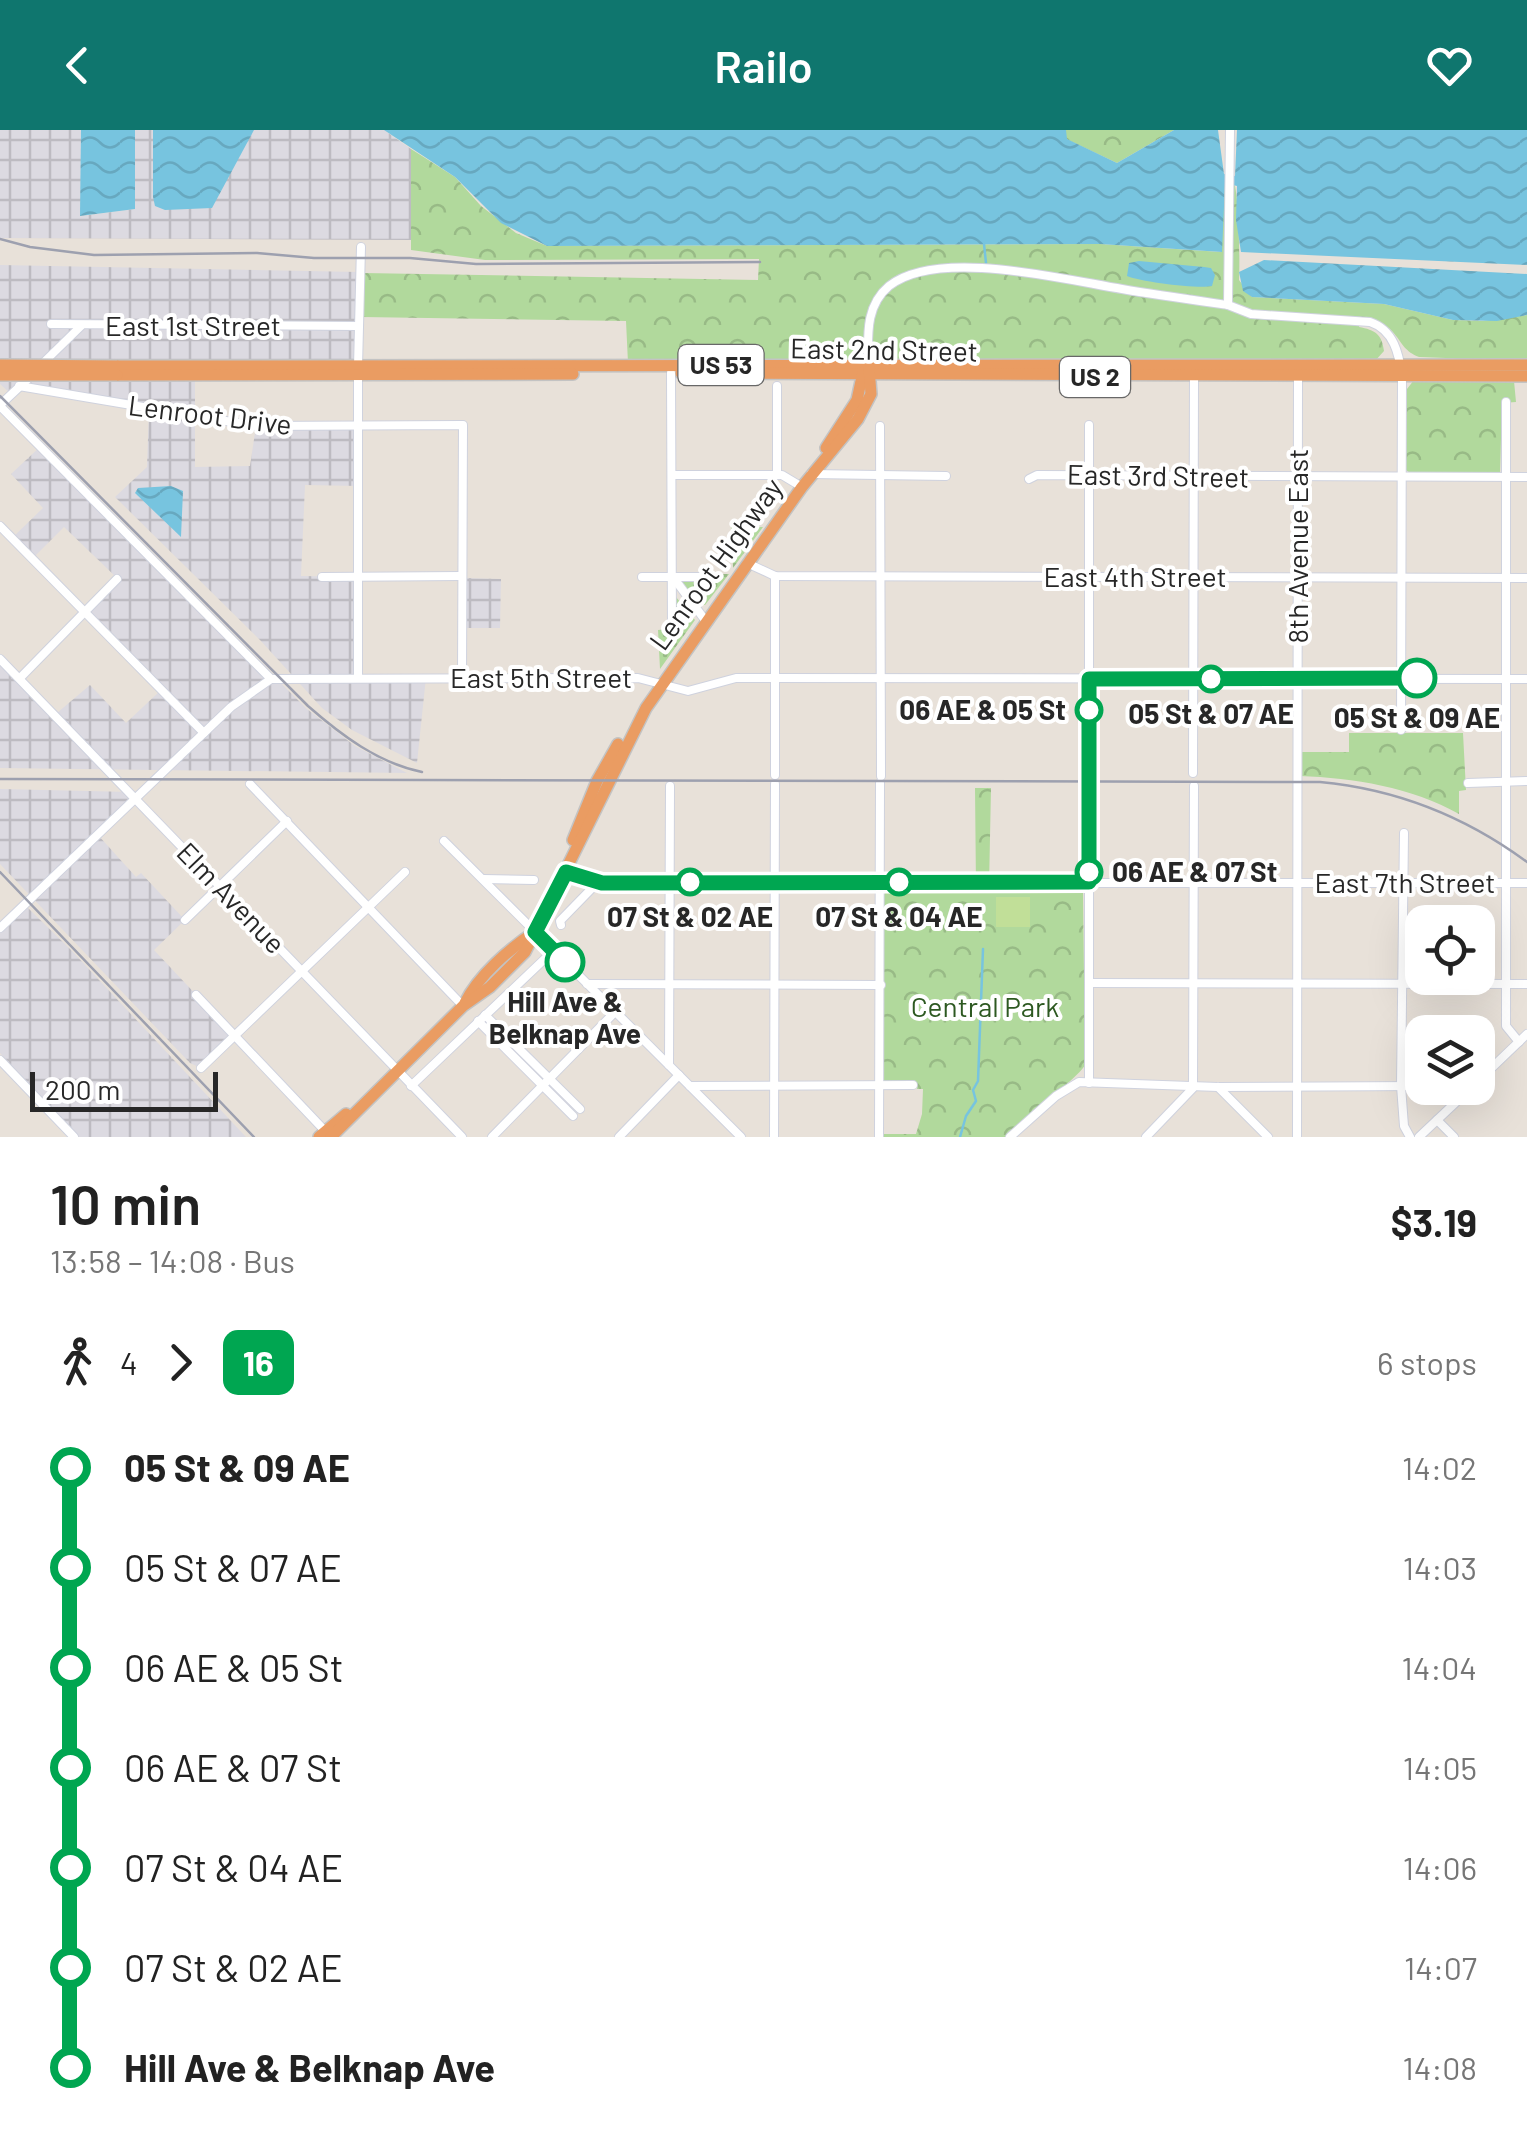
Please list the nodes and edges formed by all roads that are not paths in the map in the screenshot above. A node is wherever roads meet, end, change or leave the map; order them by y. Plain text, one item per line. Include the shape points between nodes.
1 (1230, 130) edge
2 (361, 247) dead end
3 (1228, 305) junction
4 (51, 324) dead end
5 (81, 326) junction
6 (358, 326) junction
7 (0, 365) edge
8 (1527, 365) edge
9 (671, 370) junction
10 (1401, 370) junction
11 (117, 371) junction
12 (358, 371) junction
13 (867, 371) junction
14 (0, 375) edge
15 (1298, 375) junction
16 (1527, 376) edge
17 (1194, 377) junction
18 (19, 386) junction
19 (777, 386) dead end
20 (1506, 402) dead end
21 (0, 406) edge
22 (1089, 425) dead end
23 (359, 426) junction
24 (880, 426) dead end
25 (812, 474) junction
26 (672, 475) junction
27 (777, 475) junction
28 (1088, 475) junction
29 (880, 476) junction
30 (946, 476) dead end
31 (1402, 476) junction
32 (1193, 477) junction
33 (1297, 477) junction
34 (1507, 477) junction
35 (1527, 477) edge
36 (1029, 479) dead end
37 (802, 487) junction
38 (0, 526) edge
39 (747, 563) junction
40 (358, 576) junction
41 (462, 576) junction
42 (775, 576) junction
43 (322, 577) dead end
44 (642, 577) dead end
45 (672, 577) junction
46 (715, 577) dead end
47 (1088, 577) junction
48 (1193, 577) junction
49 (1400, 577) junction
50 (880, 578) junction
51 (1298, 578) junction
52 (1506, 578) junction
53 (1527, 578) edge
54 (117, 579) dead end
55 (86, 612) junction
56 (706, 620) junction
57 (672, 632) dead end
58 (0, 659) edge
59 (462, 677) junction
60 (20, 678) junction
61 (358, 678) junction
62 (776, 678) junction
63 (881, 678) junction
64 (1193, 678) junction
65 (1400, 678) junction
66 (271, 679) junction
67 (1089, 679) junction
68 (1298, 679) junction
69 (1508, 679) junction
70 (1527, 679) edge
71 (661, 684) junction
72 (1401, 730) dead end
73 (204, 733) junction
74 (1192, 773) dead end
75 (1507, 781) junction
76 (1527, 781) edge
77 (1468, 783) dead end
78 (250, 784) dead end
79 (670, 786) dead end
80 (1194, 786) dead end
81 (136, 798) junction
82 (287, 822) junction
83 (1404, 832) dead end
84 (444, 841) dead end
85 (405, 872) dead end
86 (566, 872) junction
87 (482, 879) junction
88 (534, 880) dead end
89 (598, 882) junction
90 (672, 882) junction
91 (775, 882) junction
92 (880, 882) junction
93 (1089, 882) junction
94 (1194, 882) junction
95 (1402, 882) junction
96 (1298, 883) junction
97 (1506, 883) junction
98 (1527, 883) edge
99 (220, 885) junction
100 (368, 907) junction
101 (186, 920) dead end
102 (561, 925) dead end
103 (0, 928) edge
104 (535, 932) junction
105 (553, 950) junction
106 (301, 971) junction
107 (1089, 983) junction
108 (587, 984) junction
109 (672, 984) junction
110 (776, 984) junction
111 (1194, 984) junction
112 (1296, 984) junction
113 (1402, 984) junction
114 (1506, 984) junction
115 (1527, 984) edge
116 (880, 985) junction
117 (196, 995) dead end
118 (463, 1006) junction
119 (615, 1012) junction
120 (482, 1018) junction
121 (1527, 1034) edge
122 (234, 1035) junction
123 (1518, 1042) junction
124 (0, 1060) edge
125 (1495, 1064) edge
126 (669, 1065) junction
127 (201, 1068) dead end
128 (396, 1070) junction
129 (680, 1076) junction
130 (546, 1082) junction
131 (1089, 1083) junction
132 (880, 1085) junction
133 (912, 1085) dead end
134 (1193, 1085) junction
135 (1297, 1085) junction
136 (411, 1086) junction
137 (690, 1086) junction
138 (774, 1086) junction
139 (1402, 1086) junction
140 (1218, 1087) junction
141 (1450, 1105) edge
142 (576, 1113) dead end
143 (1437, 1120) junction
144 (734, 1135) edge
145 (327, 1136) edge
146 (1013, 1136) edge
147 (74, 1137) edge
148 (462, 1137) edge
149 (492, 1137) edge
150 (619, 1137) edge
151 (774, 1137) edge
152 (879, 1137) edge
153 (1146, 1137) edge
154 (1268, 1137) edge
155 (1297, 1137) edge
156 (1410, 1137) edge
157 (1419, 1137) edge
158 (1454, 1137) edge

1 - 3 street
2 - 6 street
3 - 10 street via 1251,314 1374,323 1390,336
3 - 13 street via 1016,270 918,274 892,284 875,304
4 - 5 street
5 - 6 street, East 1st Street
5 - 18 street, East 1st Street
6 - 12 street
7 - 11 highway, East 2nd Street / US 53, bridge
8 - 10 highway, East 2nd Street / US 2
9 - 12 highway, East 2nd Street / US 53
9 - 13 highway, East 2nd Street / US 53
9 - 26 street
10 - 13 highway, East 2nd Street / US 2
10 - 15 highway, East 2nd Street / US 2
10 - 16 highway, East 2nd Street / US 2
10 - 31 street
11 - 12 highway, East 2nd Street / US 53
11 - 14 highway, East 2nd Street / US 53, bridge
12 - 23 street
13 - 17 highway, East 2nd Street / US 2
13 - 25 highway, Lenroot Highway via 851,412
15 - 17 highway, East 2nd Street / US 2
15 - 33 street, 8th Avenue East
17 - 32 street
18 - 21 street, East 1st Street
18 - 23 street, Lenroot Drive via 256,426
19 - 27 street
20 - 34 street
21 - 66 street
22 - 28 street
23 - 40 street
23 - 41 street, Lenroot Drive via 463,425
24 - 29 street
25 - 29 street
25 - 37 highway, Lenroot Highway
26 - 27 street
26 - 45 street
27 - 37 street
28 - 32 street, East 3rd Street
28 - 36 street, East 3rd Street
28 - 47 street
29 - 30 street
29 - 50 street
31 - 33 street, East 3rd Street
31 - 34 street, East 3rd Street
31 - 49 street
32 - 33 street, East 3rd Street
32 - 48 street
33 - 51 street, 8th Avenue East
34 - 35 street, East 3rd Street
34 - 52 street
37 - 39 highway, Lenroot Highway
38 - 55 street
39 - 42 street, East 4th Street
39 - 56 highway, Lenroot Highway
40 - 41 street
40 - 43 street
40 - 61 street
41 - 59 street
42 - 50 street, East 4th Street
42 - 62 street
44 - 45 street
45 - 46 street
45 - 56 street
45 - 57 street
47 - 48 street, East 4th Street
47 - 50 street, East 4th Street
47 - 67 street
48 - 51 street, East 4th Street
48 - 64 street
49 - 51 street, East 4th Street
49 - 52 street, East 4th Street
49 - 65 street
50 - 63 street
51 - 68 street, 8th Avenue East
52 - 53 street, East 4th Street
52 - 69 street
54 - 55 street
55 - 60 street
55 - 73 street
56 - 71 highway, Lenroot Highway
58 - 60 street, Elm Avenue
59 - 61 street, East 5th Street
59 - 71 street, East 5th Street via 638,678
60 - 81 street, Elm Avenue
61 - 66 street, East 5th Street
62 - 63 street, East 5th Street
62 - 71 street, East 5th Street via 728,679 688,692
62 - 91 street
63 - 67 street, East 5th Street
63 - 92 street
64 - 67 street, East 5th Street
64 - 68 street, East 5th Street
64 - 74 street
65 - 68 street, East 5th Street
65 - 69 street, East 5th Street
65 - 72 street
66 - 73 street
67 - 93 street
68 - 96 street, 8th Avenue East
69 - 70 street, East 5th Street
69 - 75 street
71 - 86 highway, Lenroot Highway via 598,781
73 - 81 street
75 - 76 street
75 - 77 street
75 - 97 street
78 - 82 street
79 - 90 street
80 - 94 street
81 - 99 street, Elm Avenue
81 - 103 street
82 - 99 street
82 - 100 street
83 - 95 street
84 - 87 street
85 - 100 street
86 - 89 street, East 7th Street
86 - 104 highway, Lenroot Highway
87 - 88 street
87 - 104 street
89 - 90 street, East 7th Street
89 - 102 street
90 - 91 street, East 7th Street
90 - 109 street
91 - 92 street, East 7th Street
91 - 110 street
92 - 93 street, East 7th Street
92 - 116 street
93 - 94 street, East 7th Street
93 - 107 street
94 - 96 street, East 7th Street
94 - 111 street
95 - 96 street, East 7th Street
95 - 97 street, East 7th Street
95 - 113 street
96 - 112 street, 8th Avenue East
97 - 98 street, East 7th Street
97 - 114 street
99 - 101 street
99 - 106 street, Elm Avenue
100 - 106 street
100 - 118 street
104 - 105 street
104 - 118 highway
105 - 108 street
105 - 120 street
106 - 122 street
106 - 128 street, Elm Avenue
107 - 111 street
107 - 131 street
108 - 109 street
108 - 119 street
109 - 110 street
109 - 126 street
110 - 116 street
110 - 138 street
111 - 112 street
111 - 134 street
112 - 113 street
112 - 135 street, 8th Avenue East
113 - 114 street
113 - 139 street
114 - 115 street
114 - 123 street via 1506,1026
116 - 132 street
117 - 122 street
118 - 128 highway
119 - 126 street
119 - 130 street
120 - 130 street
120 - 136 street
121 - 123 street
122 - 127 street
122 - 145 street
123 - 125 street
124 - 147 street
126 - 129 street
128 - 136 street, Elm Avenue
128 - 145 highway
129 - 137 street
129 - 150 street
130 - 142 street
130 - 149 street
131 - 134 street
131 - 146 street via 1072,1085
132 - 133 street
132 - 138 street
132 - 152 street
134 - 140 street
134 - 153 street
135 - 139 street
135 - 140 street
135 - 155 street, 8th Avenue East
136 - 148 street, Elm Avenue
137 - 138 street
137 - 144 street
138 - 151 street
139 - 156 street
140 - 154 street
141 - 143 street
143 - 157 street
143 - 158 street

